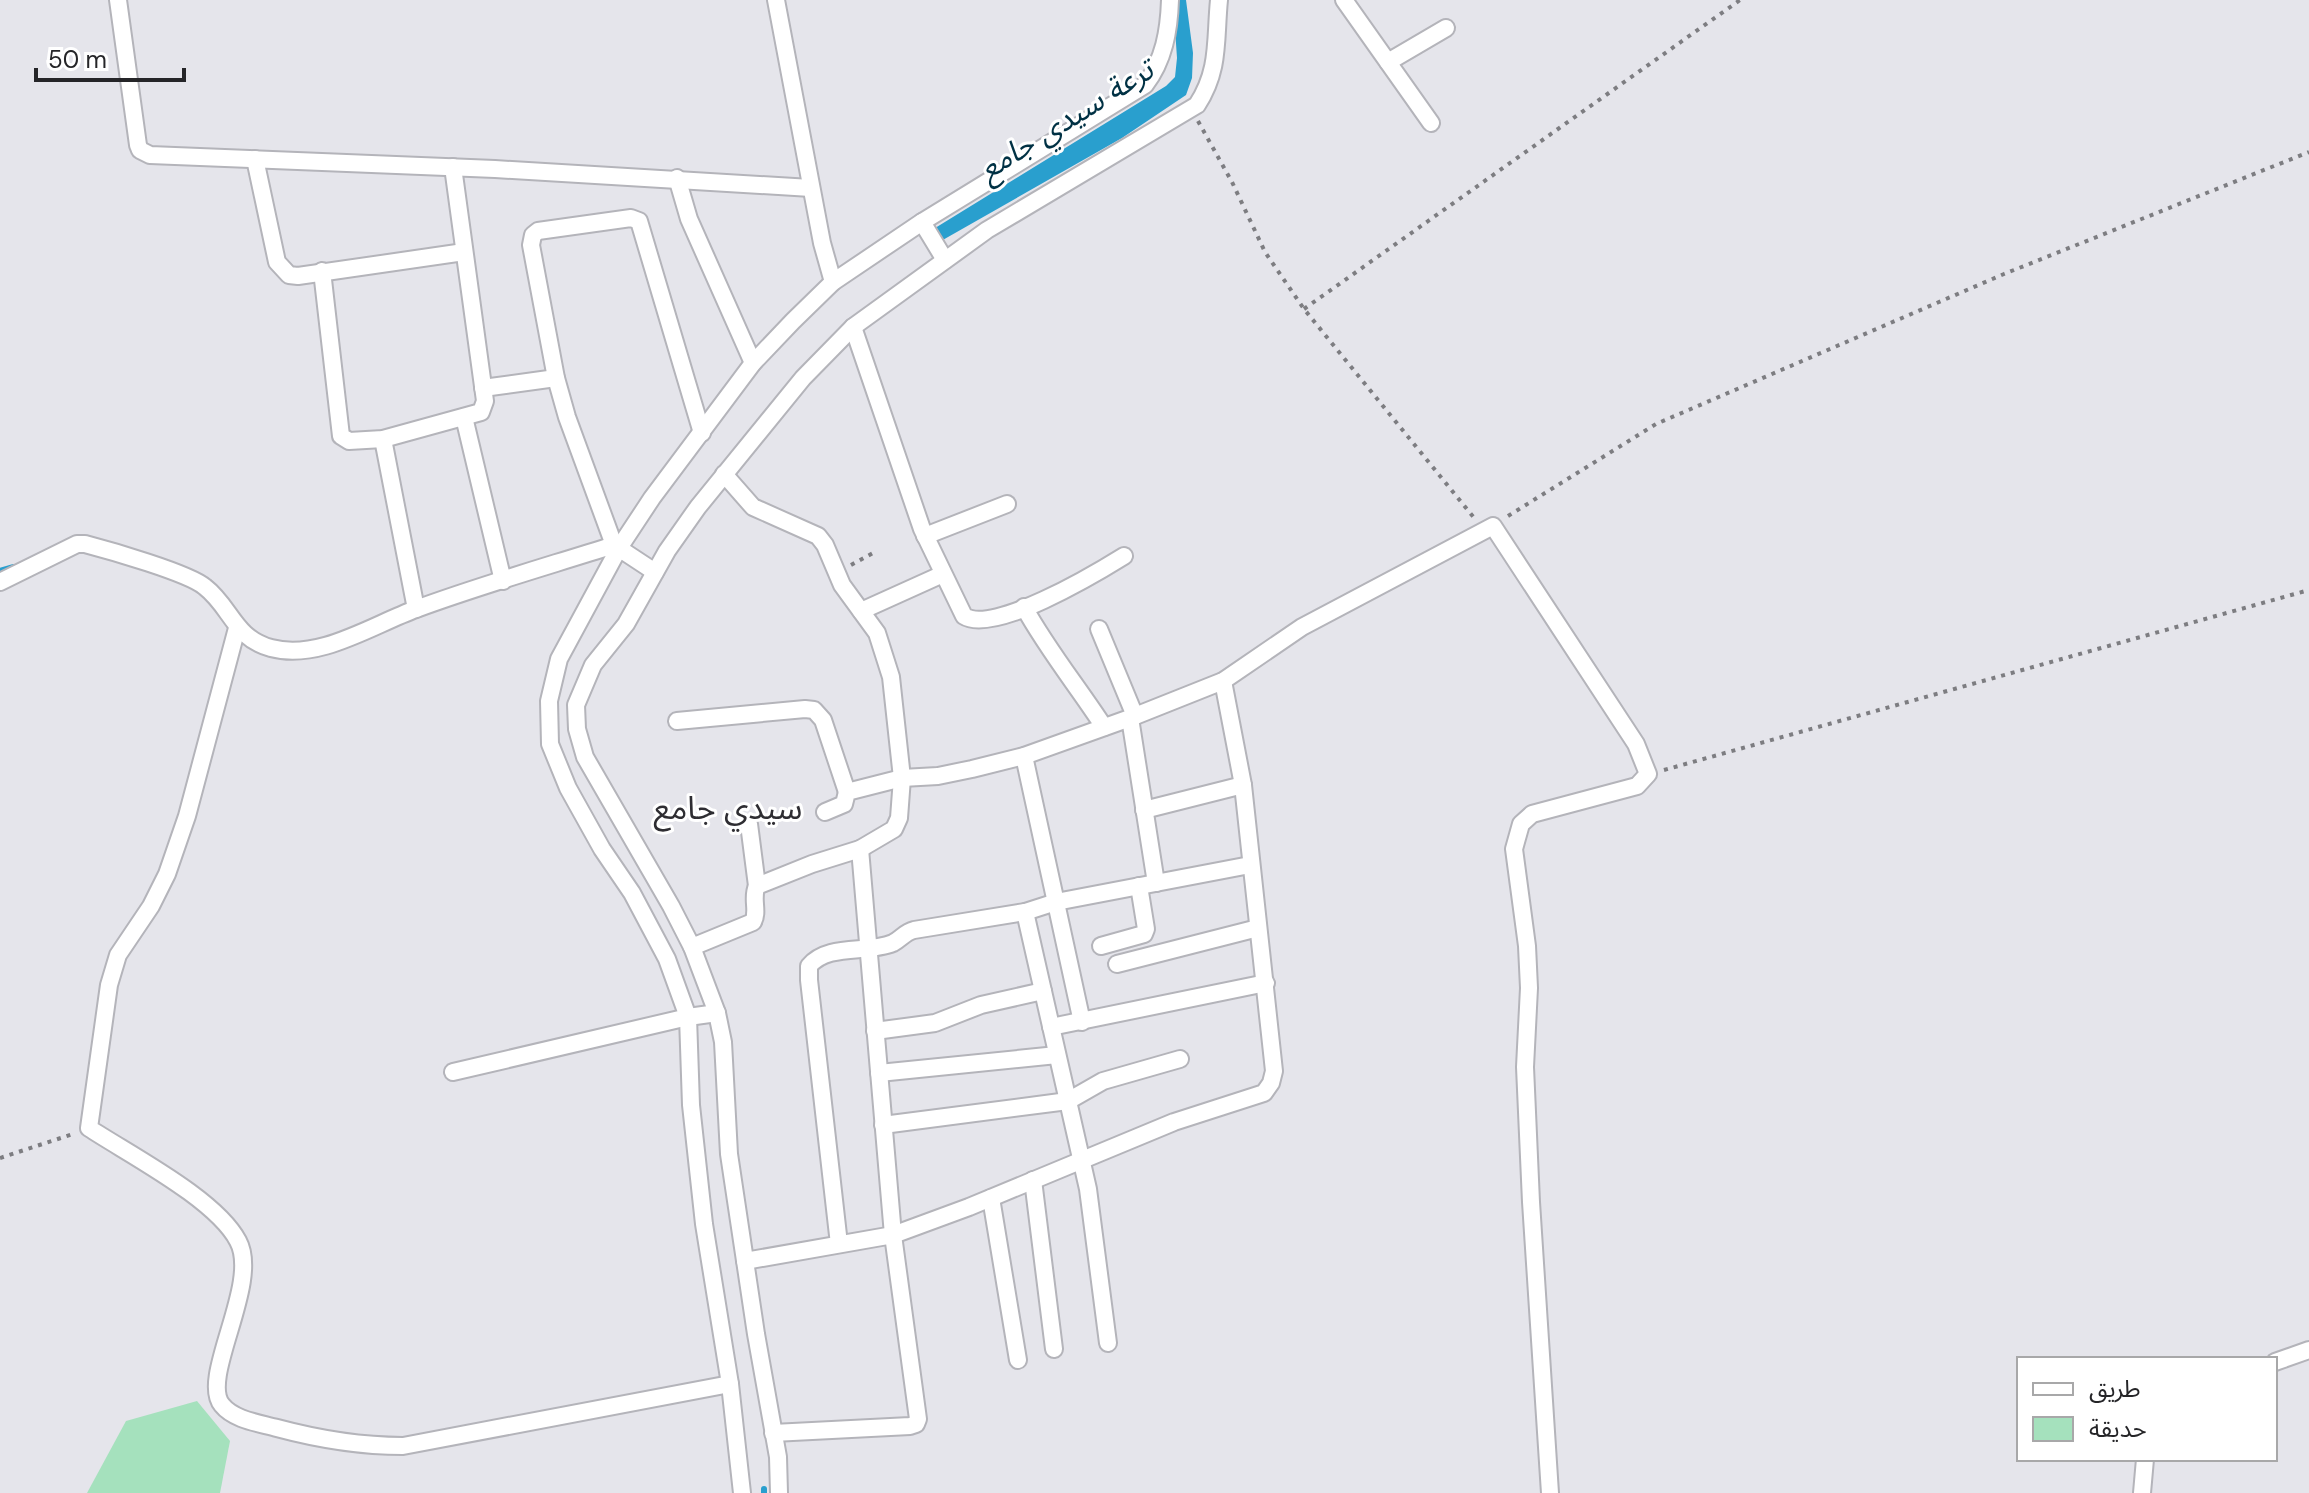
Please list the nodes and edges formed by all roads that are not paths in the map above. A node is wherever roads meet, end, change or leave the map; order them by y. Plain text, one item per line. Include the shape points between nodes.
1 (118, 0) edge
2 (776, 0) edge
3 (1170, 0) edge
4 (1219, 0) edge
5 (1352, 3) edge
6 (1446, 28) dead end
7 (1388, 62) junction
8 (1431, 123) dead end
9 (255, 159) junction
10 (453, 167) junction
11 (677, 178) junction
12 (811, 188) junction
13 (922, 222) junction
14 (464, 252) junction
15 (945, 260) junction
16 (322, 271) junction
17 (833, 282) junction
18 (853, 327) junction
19 (753, 363) junction
20 (556, 378) junction
21 (483, 388) junction
22 (464, 417) junction
23 (702, 433) junction
24 (383, 439) junction
25 (724, 474) junction
26 (1007, 504) dead end
27 (925, 536) junction
28 (616, 547) junction
29 (1124, 556) dead end
30 (655, 572) junction
31 (943, 574) junction
32 (503, 581) junction
33 (0, 582) edge
34 (1024, 607) junction
35 (416, 609) junction
36 (861, 611) junction
37 (237, 628) junction
38 (1099, 629) dead end
39 (1223, 681) junction
40 (1132, 717) junction
41 (677, 721) dead end
42 (1104, 727) junction
43 (1024, 756) junction
44 (902, 778) junction
45 (1243, 785) junction
46 (847, 792) junction
47 (1144, 810) junction
48 (825, 812) dead end
49 (749, 824) dead end
50 (860, 849) junction
51 (1250, 865) junction
52 (1148, 885) junction
53 (757, 886) junction
54 (1056, 902) junction
55 (1025, 912) junction
56 (1258, 928) junction
57 (1101, 946) dead end
58 (692, 947) junction
59 (868, 948) junction
60 (1117, 964) dead end
61 (1266, 983) junction
62 (1043, 991) junction
63 (717, 1013) junction
64 (688, 1017) junction
65 (1082, 1022) junction
66 (1051, 1027) junction
67 (875, 1031) junction
68 (1057, 1055) junction
69 (1180, 1059) dead end
70 (453, 1072) dead end
71 (879, 1073) junction
72 (1068, 1101) junction
73 (883, 1125) junction
74 (1082, 1160) junction
75 (1033, 1180) junction
76 (991, 1198) junction
77 (893, 1235) junction
78 (839, 1244) junction
79 (745, 1261) junction
80 (1108, 1343) dead end
81 (1054, 1349) dead end
82 (2309, 1350) edge
83 (1018, 1360) dead end
84 (2277, 1361) edge
85 (730, 1384) junction
86 (773, 1433) junction
87 (2145, 1461) edge
88 (742, 1493) edge
89 (779, 1493) edge
90 (1550, 1493) edge
91 (2142, 1493) edge

1 - 9 street via 140,150 150,155
2 - 12 street
3 - 13 street via 1165,43 1145,85
4 - 15 street via 1214,70 1197,105
5 - 7 street
6 - 7 street
7 - 8 street
9 - 10 street
9 - 16 street via 277,262 289,275
10 - 11 street
10 - 14 street
11 - 12 street
11 - 19 street via 689,219
12 - 17 street
13 - 15 street
13 - 17 street
14 - 16 street
14 - 21 street
15 - 18 street
16 - 24 street via 338,428 349,441
17 - 19 street
18 - 25 street
18 - 27 street
19 - 23 street
20 - 21 street
20 - 23 street via 533,235 635,219
20 - 28 street
21 - 22 street via 481,412
22 - 24 street
22 - 32 street
23 - 28 street
24 - 35 street
25 - 30 street
25 - 36 street via 753,507 818,536
26 - 27 street
27 - 31 street
28 - 30 street
28 - 32 street
28 - 64 street via 559,659 549,701 550,744 568,788 667,959
29 - 34 street via 1082,582
30 - 58 street via 626,624 593,665 576,705 577,729 602,791
31 - 34 street via 970,620 984,621
31 - 36 street
32 - 35 street
33 - 37 street via 85,544 206,587
34 - 42 street
35 - 37 street via 306,649 270,648
36 - 44 street via 877,633 891,677
37 - 85 street via 167,874 118,955 112,975 89,1128 193,1196 228,1225 239,1243 242,1285 216,1385 220,1404 230,1413 293,1432 368,1446 403,1446
38 - 40 street
39 - 40 street
39 - 45 street
39 - 90 street via 1302,627 1489,528 1636,744 1648,774 1637,786 1532,814 1521,824 1514,849 1527,946 1526,1097
40 - 42 street
40 - 47 street
41 - 46 street via 814,710 823,720
42 - 43 street
43 - 44 street via 938,776
43 - 54 street
44 - 46 street
44 - 50 street via 894,829
45 - 47 street
45 - 51 street
46 - 48 street via 844,804
47 - 52 street
49 - 53 street
50 - 53 street
50 - 59 street
51 - 52 street
51 - 56 street
52 - 54 street
52 - 57 street via 1144,934
53 - 58 street via 753,922
54 - 55 street
54 - 65 street
55 - 59 street via 914,930
55 - 62 street
56 - 60 street
56 - 61 street
58 - 63 street
59 - 67 street
59 - 78 street via 832,953 809,966
61 - 65 street
61 - 74 street via 1274,1071 1264,1093
62 - 66 street
62 - 67 street via 981,1005 935,1023
63 - 64 street
63 - 79 street
64 - 70 street
64 - 85 street via 704,1224
65 - 66 street
66 - 68 street
67 - 71 street
68 - 71 street
68 - 72 street
69 - 72 street via 1103,1081
71 - 73 street
72 - 73 street
72 - 74 street
73 - 77 street
74 - 75 street
74 - 80 street
75 - 76 street
75 - 81 street
76 - 77 street
76 - 83 street
77 - 78 street
77 - 86 street via 916,1389 916,1424
78 - 79 street
79 - 86 street
82 - 84 street
85 - 88 street
86 - 89 street
87 - 91 street

